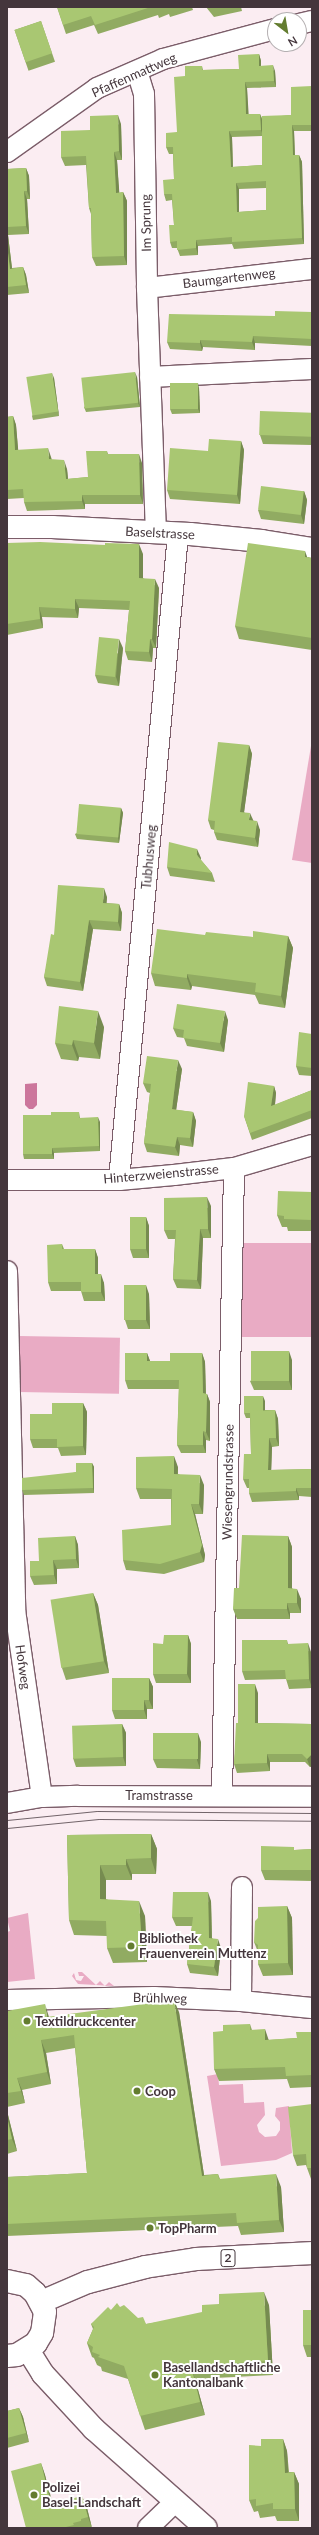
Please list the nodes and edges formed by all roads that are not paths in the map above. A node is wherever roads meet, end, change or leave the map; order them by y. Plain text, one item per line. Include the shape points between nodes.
1 (267, 31) edge
2 (137, 71) junction
3 (7, 152) edge
4 (312, 269) edge
5 (147, 288) junction
6 (312, 368) edge
7 (150, 377) junction
8 (7, 527) edge
9 (156, 533) junction
10 (178, 534) junction
11 (312, 549) edge
12 (312, 1145) edge
13 (234, 1168) junction
14 (7, 1180) edge
15 (119, 1180) junction
16 (7, 1271) edge
17 (222, 1795) junction
18 (42, 1797) junction
19 (312, 1797) edge
20 (7, 1803) edge
21 (242, 1887) dead end
22 (7, 2000) edge
23 (241, 2001) junction
24 (312, 2008) edge
25 (312, 2254) edge
26 (7, 2280) edge
27 (41, 2302) junction
28 (28, 2350) junction
29 (7, 2356) edge
30 (175, 2502) junction
31 (148, 2528) edge
32 (206, 2528) edge

1 - 2 street, Pfaffenmattweg via 163,59
2 - 3 street, Pfaffenmattweg via 97,88
2 - 5 street, Im Sprung via 144,94
4 - 5 street, Baumgartenweg
5 - 7 street, Im Sprung
6 - 7 street
7 - 9 street, Im Sprung
8 - 9 street, Baselstrasse
9 - 10 street, Baselstrasse
10 - 11 street, Baselstrasse via 262,541
10 - 15 street, Tubhusweg
12 - 13 street, Hinterzweienstrasse
13 - 15 street, Hinterzweienstrasse
13 - 17 street, Wiesengrundstrasse
14 - 15 street, Hinterzweienstrasse
16 - 18 street, Hofweg via 15,1610
17 - 18 street, Tramstrasse
17 - 19 street, Tramstrasse
18 - 20 street, Tramstrasse
21 - 23 street
22 - 23 street, Brühlweg via 154,1997
23 - 24 street, Brühlweg
25 - 27 street, 2 via 197,2259 145,2267 88,2282
26 - 27 street via 26,2285
27 - 28 street via 45,2312 42,2334
28 - 29 street
28 - 30 street via 43,2374 94,2429
30 - 31 street
30 - 32 street

